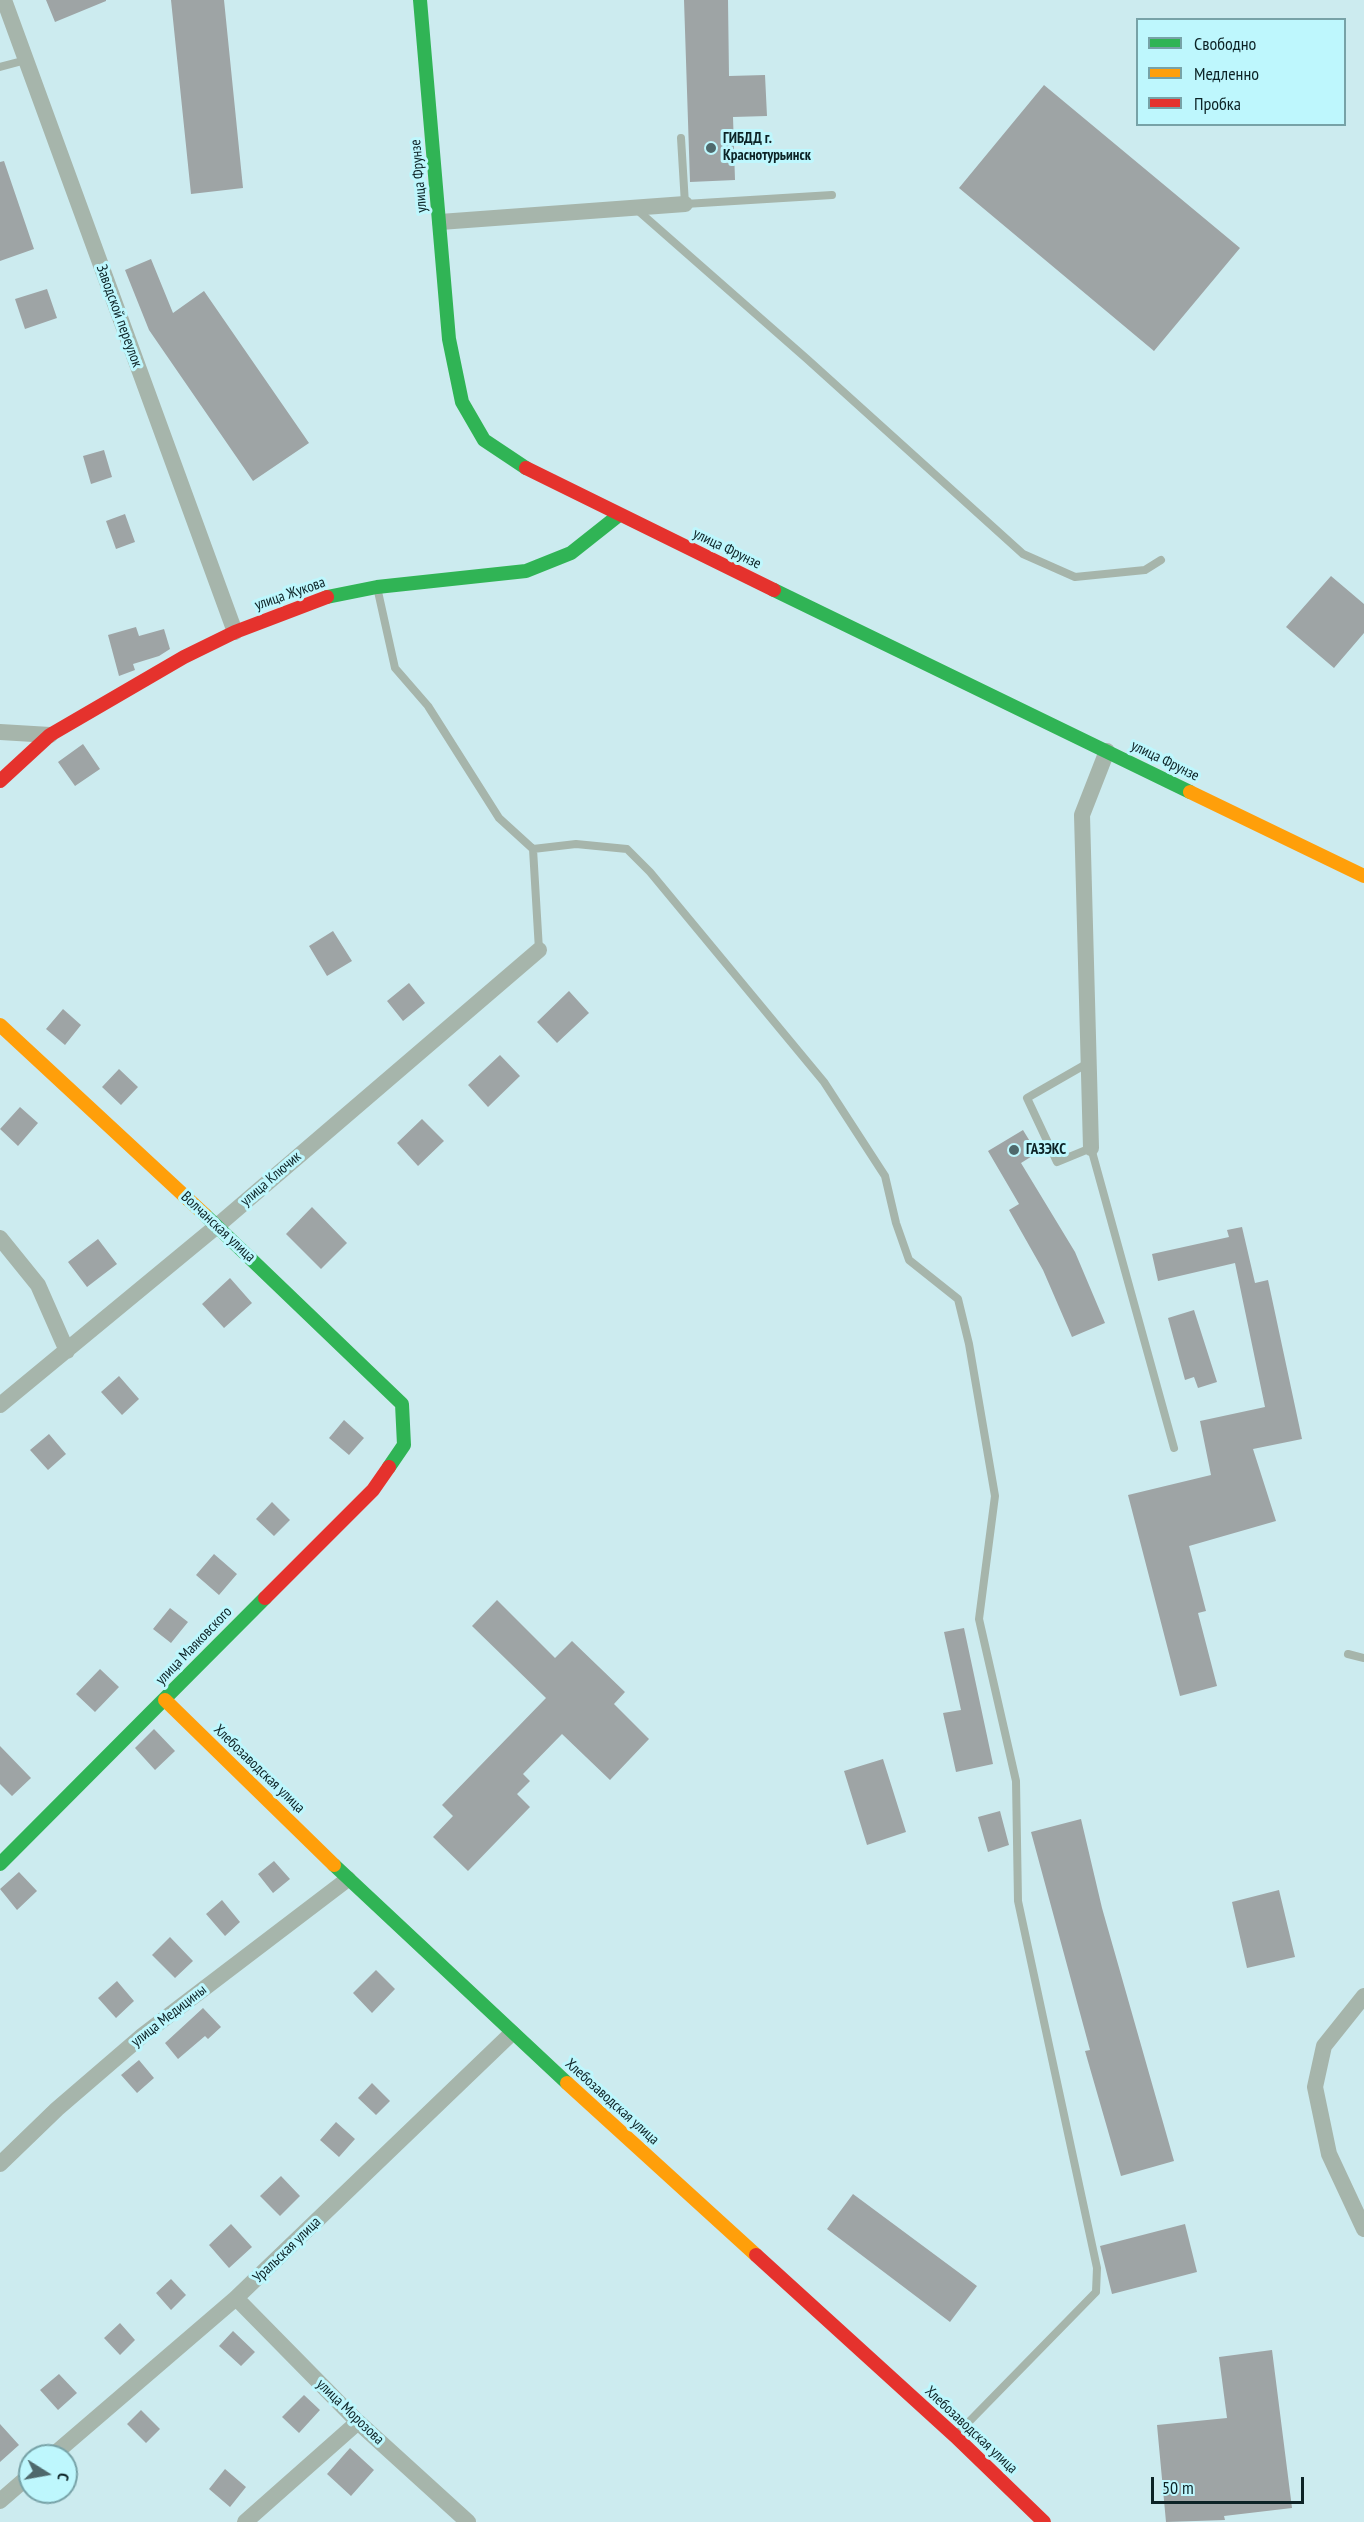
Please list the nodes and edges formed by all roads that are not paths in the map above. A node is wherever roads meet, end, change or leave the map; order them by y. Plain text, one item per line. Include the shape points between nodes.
1 (4, 0) edge
2 (420, 0) edge
3 (26, 60) junction
4 (0, 67) edge
5 (681, 138) dead end
6 (832, 195) dead end
7 (685, 204) junction
8 (635, 208) junction
9 (440, 222) junction
10 (619, 515) junction
11 (1161, 560) dead end
12 (377, 586) junction
13 (235, 632) junction
14 (0, 732) edge
15 (50, 735) junction
16 (1107, 751) junction
17 (0, 781) edge
18 (533, 849) junction
19 (1364, 876) edge
20 (539, 950) joint
21 (0, 1025) edge
22 (1088, 1063) junction
23 (1091, 1148) junction
24 (217, 1226) junction
25 (0, 1238) edge
26 (67, 1351) junction
27 (0, 1405) edge
28 (404, 1445) joint
29 (1174, 1448) dead end
30 (1348, 1654) dead end
31 (1364, 1658) edge
32 (165, 1700) junction
33 (0, 1864) edge
34 (348, 1879) junction
35 (1364, 1996) edge
36 (512, 2033) junction
37 (0, 2164) edge
38 (1364, 2229) edge
39 (236, 2298) junction
40 (358, 2422) junction
41 (955, 2436) junction
42 (66, 2444) edge
43 (18, 2485) edge
44 (0, 2501) edge
45 (245, 2522) edge
46 (468, 2522) edge
47 (1044, 2522) edge

1 - 3 street, Заводской переулок
2 - 9 street, улица Фрунзе
3 - 4 lane
3 - 13 street, Заводской переулок
5 - 7 lane
6 - 7 lane
7 - 8 street
8 - 9 street
8 - 11 lane via 1023,554 1075,578 1145,570
9 - 10 street, улица Фрунзе via 449,339 462,402 484,440 531,472
10 - 12 street, улица Жукова via 571,553 526,571
10 - 16 street, улица Фрунзе
12 - 13 street, улица Жукова via 322,598
12 - 18 lane via 395,668 428,706 499,818
13 - 15 street, улица Жукова
14 - 15 street
15 - 17 street, улица Жукова
16 - 19 street, улица Фрунзе
16 - 22 street via 1082,815
18 - 20 lane
18 - 41 lane via 576,844 627,849 650,872 824,1082 885,1176 909,1260 958,1299 995,1496 980,1619 1016,1781 1018,1901 1097,2268 1096,2292
20 - 24 street, улица Ключик
21 - 24 street, Волчанская улица
22 - 23 street
22 - 23 lane via 1027,1098 1057,1162
23 - 29 lane
24 - 26 street, улица Ключик
24 - 28 street, Волчанская улица via 402,1404
25 - 26 street via 38,1285
26 - 27 street, улица Ключик
28 - 32 street, улица Маяковского via 373,1490
30 - 31 lane
32 - 33 street, улица Маяковского
32 - 34 street, Хлебозаводская улица
34 - 36 street, Хлебозаводская улица
34 - 37 street, улица Медицины via 143,2035
35 - 38 street via 1324,2046 1316,2087 1329,2154
36 - 39 street, Уральская улица
36 - 41 street, Хлебозаводская улица
39 - 40 street, улица Морозова
39 - 42 street, Уральская улица
40 - 45 street
40 - 46 street, улица Морозова
41 - 47 street, Хлебозаводская улица
43 - 44 street

